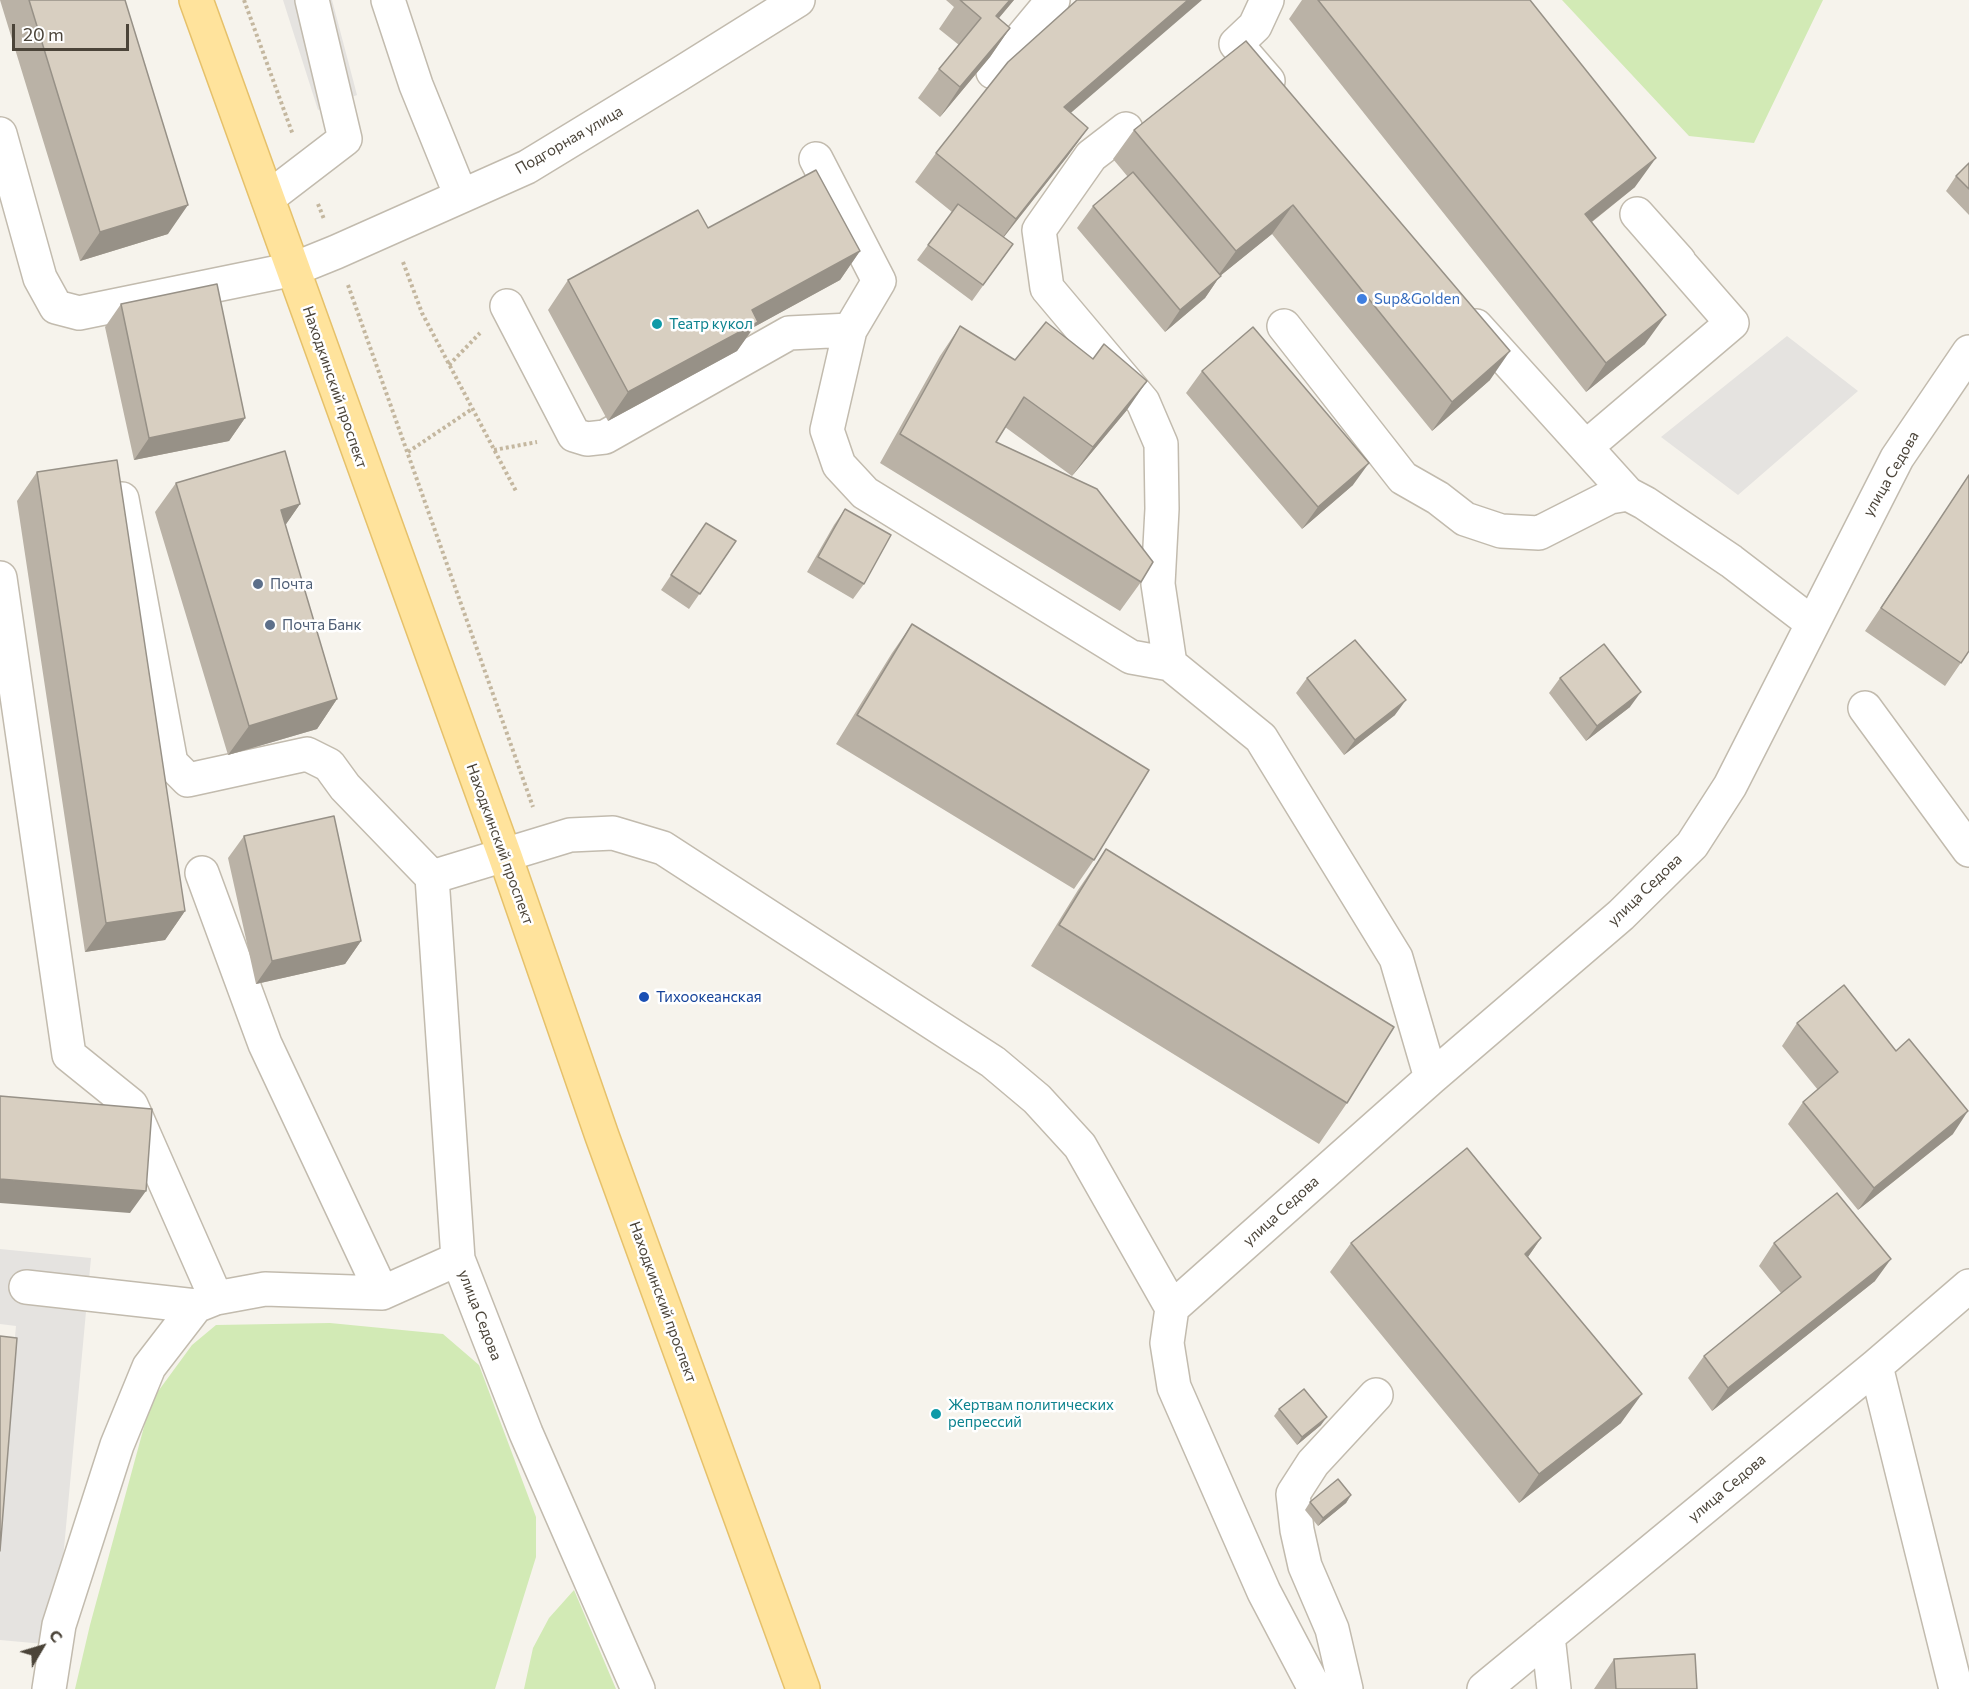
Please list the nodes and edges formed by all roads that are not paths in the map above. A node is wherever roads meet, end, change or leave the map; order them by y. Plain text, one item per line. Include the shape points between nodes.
1 (196, 0) edge
2 (312, 0) edge
3 (388, 0) edge
4 (798, 0) edge
5 (1053, 0) edge
6 (1267, 0) edge
7 (993, 72) edge
8 (1282, 99) edge
9 (1126, 129) dead end
10 (0, 134) edge
11 (816, 159) dead end
12 (461, 196) junction
13 (268, 198) junction
14 (1679, 261) dead end
15 (294, 269) junction
16 (1452, 300) edge
17 (507, 306) dead end
18 (1284, 326) dead end
19 (850, 330) junction
20 (1969, 352) edge
21 (1586, 447) junction
22 (1628, 494) junction
23 (122, 499) edge
24 (0, 578) edge
25 (1812, 623) junction
26 (1170, 664) junction
27 (1865, 708) dead end
28 (1969, 850) edge
29 (505, 856) junction
30 (202, 873) dead end
31 (432, 877) junction
32 (1431, 1078) junction
33 (458, 1259) junction
34 (1969, 1286) edge
35 (26, 1287) dead end
36 (382, 1293) junction
37 (206, 1302) junction
38 (1172, 1308) junction
39 (1876, 1366) junction
40 (1376, 1395) dead end
41 (1548, 1636) junction
42 (48, 1689) edge
43 (638, 1689) edge
44 (803, 1689) edge
45 (1315, 1689) edge
46 (1346, 1689) edge
47 (1484, 1689) edge
48 (1554, 1689) edge
49 (1956, 1689) edge

1 - 13 main road, Находкинский проспект
2 - 13 street via 345,139
3 - 12 street via 416,85
4 - 12 street, Подгорная улица via 527,167
5 - 7 street
6 - 8 street via 1255,26 1236,44
9 - 26 street via 1091,156 1039,230 1047,288 1143,402 1161,444 1158,585
10 - 15 street, Подгорная улица via 40,278 56,308 79,313
11 - 19 street via 879,281
12 - 15 street, Подгорная улица
13 - 15 main road, Находкинский проспект
14 - 21 street via 1637,214 1732,322
15 - 29 main road, Находкинский проспект
16 - 21 street
17 - 19 street via 574,435 587,439 605,437 789,333
18 - 22 street via 1403,478 1465,519 1501,531 1539,533 1610,497
19 - 26 street via 827,430 839,465 866,493 1131,657
20 - 25 street, улица Седова via 1896,458
21 - 22 street
22 - 25 street via 1731,561
23 - 31 street via 171,763 188,780 307,754 329,765
24 - 37 street via 69,1055 131,1105
25 - 32 street, улица Седова via 1730,786 1692,845 1621,915
26 - 32 street via 1261,738 1395,958
27 - 28 street
29 - 31 street
29 - 38 street via 570,835 614,833 663,849 993,1062 1037,1099 1080,1146
29 - 44 main road, Находкинский проспект via 606,1148
30 - 36 street via 265,1044
31 - 33 street, улица Седова
32 - 38 street, улица Седова
33 - 36 street
33 - 43 street, улица Седова via 526,1433
34 - 39 street, улица Седова
35 - 37 street
36 - 37 street via 265,1289
37 - 42 street via 149,1367 117,1445 59,1625
38 - 45 street via 1167,1343 1174,1387 1264,1592
39 - 41 street, улица Седова
39 - 49 street
40 - 46 street via 1313,1463 1293,1494 1305,1566 1332,1629
41 - 47 street, улица Седова
41 - 48 street

